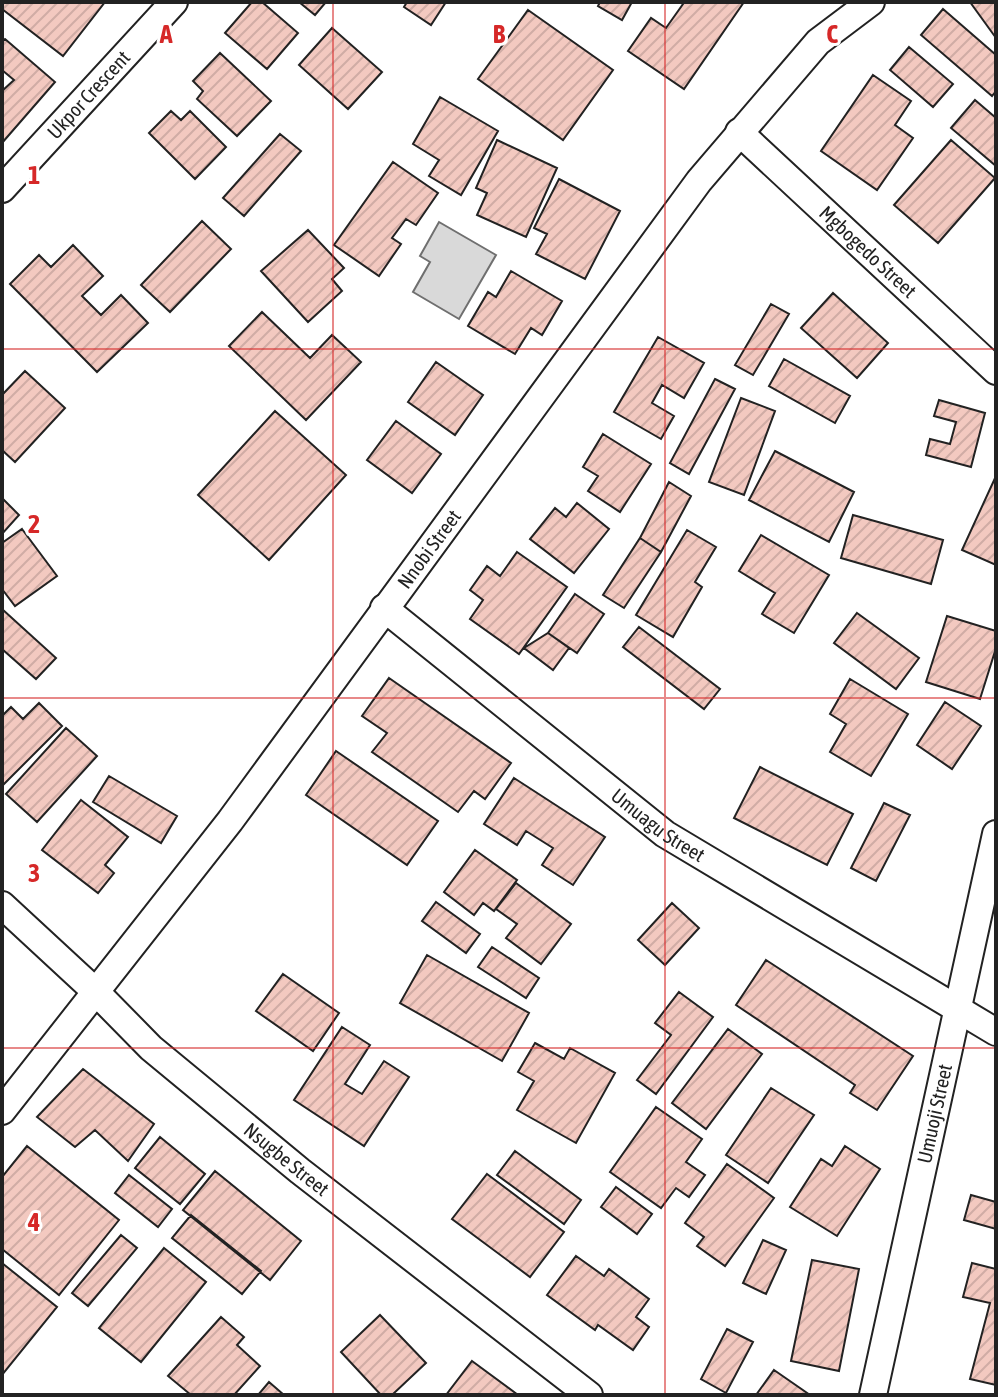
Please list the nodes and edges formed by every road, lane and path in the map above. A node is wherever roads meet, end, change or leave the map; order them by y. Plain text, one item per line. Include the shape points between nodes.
1 (174, 2) edge
2 (871, 2) edge
3 (739, 132) junction
4 (2, 189) edge
5 (996, 371) edge
6 (384, 608) junction
7 (996, 834) edge
8 (2, 905) edge
9 (95, 991) junction
10 (956, 1009) junction
11 (996, 1032) edge
12 (2, 1111) edge
13 (589, 1395) edge
14 (873, 1395) edge

1 - 4 street, Ukpor Crescent
2 - 3 street, Nnobi Street via 818,42
3 - 5 street, Mgbogedo Street
3 - 6 street, Nnobi Street
6 - 9 street, Nnobi Street via 230,821
6 - 10 street, Umuagu Street via 665,834
7 - 10 street, Umuoji Street
8 - 9 street, Nsugbe Street
9 - 12 street, Nnobi Street
9 - 13 street, Nsugbe Street via 151,1048 300,1171
10 - 11 street, Umuagu Street
10 - 14 street, Umuoji Street

